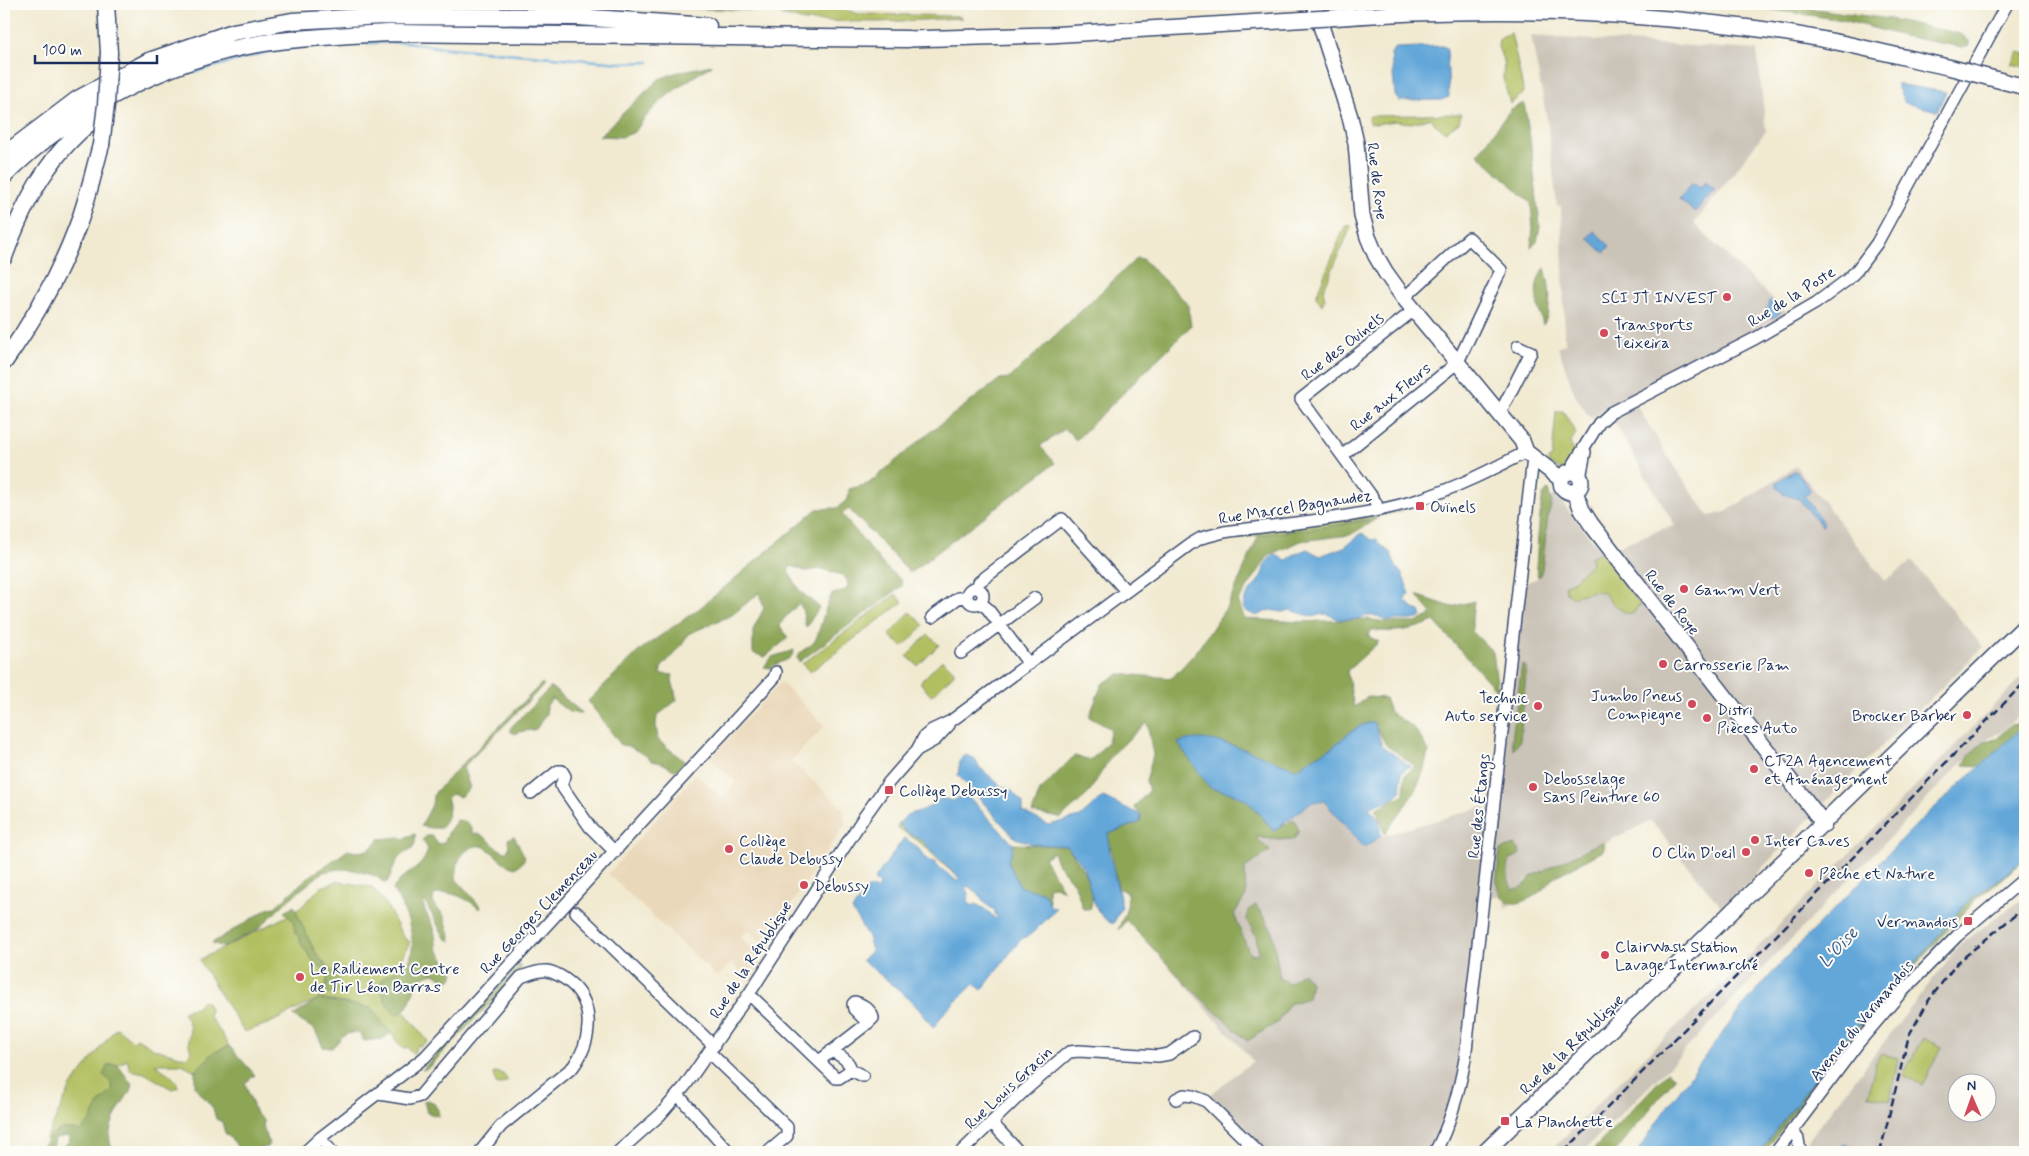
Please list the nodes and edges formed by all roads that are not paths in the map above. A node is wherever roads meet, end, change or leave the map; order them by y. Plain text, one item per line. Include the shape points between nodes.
1 (106, 4) edge
2 (363, 4) edge
3 (1314, 4) edge
4 (2007, 4) edge
5 (578, 17) junction
6 (908, 39) junction
7 (211, 56) junction
8 (2025, 87) edge
9 (4, 155) edge
10 (4, 176) edge
11 (4, 257) edge
12 (1404, 298) junction
13 (1414, 310) junction
14 (1518, 346) dead end
15 (4, 362) edge
16 (1458, 362) junction
17 (1499, 415) junction
18 (1343, 455) junction
19 (1530, 455) junction
20 (1570, 476) junction
21 (1377, 510) junction
22 (977, 588) junction
23 (1126, 591) junction
24 (967, 597) junction
25 (1035, 598) dead end
26 (980, 603) junction
27 (932, 618) dead end
28 (999, 624) junction
29 (2025, 626) edge
30 (961, 653) dead end
31 (1029, 664) junction
32 (776, 672) dead end
33 (988, 694) joint
34 (531, 793) dead end
35 (1824, 824) junction
36 (615, 852) junction
37 (2025, 878) edge
38 (576, 912) dead end
39 (749, 994) junction
40 (868, 1024) dead end
41 (1193, 1037) dead end
42 (712, 1049) junction
43 (831, 1051) junction
44 (819, 1061) junction
45 (851, 1070) junction
46 (863, 1076) dead end
47 (379, 1094) junction
48 (678, 1095) junction
49 (1176, 1099) dead end
50 (992, 1123) junction
51 (1792, 1130) junction
52 (320, 1138) junction
53 (1779, 1148) edge
54 (305, 1152) edge
55 (332, 1152) edge
56 (480, 1152) edge
57 (618, 1152) edge
58 (729, 1152) edge
59 (768, 1152) edge
60 (961, 1152) edge
61 (1019, 1152) edge
62 (1258, 1152) edge
63 (1435, 1152) edge
64 (1485, 1152) edge
65 (1794, 1152) edge
66 (1800, 1152) edge

1 - 15 highway, bridge via 109,53 106,104 100,145 77,229 43,301
2 - 5 highway
3 - 12 main road, Rue de Roye via 1352,123 1366,232 1381,266
4 - 20 street, Rue de la Poste via 1877,242 1857,270 1816,303 1784,323 1610,413 1599,423
5 - 6 highway
5 - 9 highway via 383,16 292,21 233,32 149,62 111,81 78,99
6 - 7 highway via 389,33 317,36 262,43
6 - 8 main road, bridge via 1050,35 1413,12 1512,10 1605,14 1760,29 1843,44
7 - 10 highway via 192,60 102,102 42,142
7 - 11 highway via 141,88 90,121 53,160 36,184
12 - 13 main road, Rue de Roye
12 - 16 street via 1469,238 1501,270
13 - 16 main road, Rue de Roye
13 - 18 street, Rue des Ouinels via 1302,399
14 - 17 street via 1531,352
16 - 17 main road, Rue de Roye
16 - 18 street, Rue aux Fleurs
17 - 19 main road, Rue de Roye
18 - 21 street, Rue des Ouinels
19 - 20 main road, Rue de Roye
19 - 21 street, Rue Marcel Bagnaudez via 1436,494
19 - 63 street, Rue des Étangs via 1465,1059 1451,1119
20 - 35 main road, Rue de Roye via 1561,485 1564,490 1575,492 1591,524
21 - 23 street, Rue Marcel Bagnaudez via 1201,538
22 - 23 street via 979,582 1062,519
22 - 24 street via 970,589
22 - 26 street via 983,593
23 - 31 street, Rue Marcel Bagnaudez
24 - 26 street via 971,604
24 - 27 street via 958,598
25 - 28 street
26 - 28 street
28 - 30 street
28 - 31 street
29 - 35 main road, Rue de la République
31 - 33 street, Rue Marcel Bagnaudez
32 - 36 street, Rue Georges Clemenceau via 774,678
33 - 39 street, Rue de la République via 924,737 864,817
34 - 36 street via 562,770 565,776 561,785 590,827
35 - 64 main road, Rue de la République
36 - 47 street, Rue Georges Clemenceau via 425,1057
37 - 51 street, Avenue du Vermandois via 1957,936 1899,995
38 - 42 street
39 - 42 street, Rue de la République
39 - 44 street
40 - 43 street
41 - 50 street, Rue Louis Gracin via 1169,1054 1158,1056 1069,1052
42 - 48 street, Rue de la République
42 - 59 street via 787,1128 786,1136
43 - 44 street
43 - 45 street via 838,1053
44 - 45 street via 836,1078
45 - 46 street
47 - 52 street, Rue Georges Clemenceau
47 - 56 street via 410,1100 420,1096 521,977 546,971 556,973 581,995 588,1017 587,1042 573,1068 501,1126
48 - 57 street, Rue de la République via 660,1116
48 - 58 street
49 - 62 street via 1184,1095 1206,1101
50 - 60 street, Rue Louis Gracin
50 - 61 street
51 - 53 street, Avenue du Vermandois
51 - 66 street
52 - 54 street, Rue Georges Clemenceau
52 - 55 street
53 - 65 street

